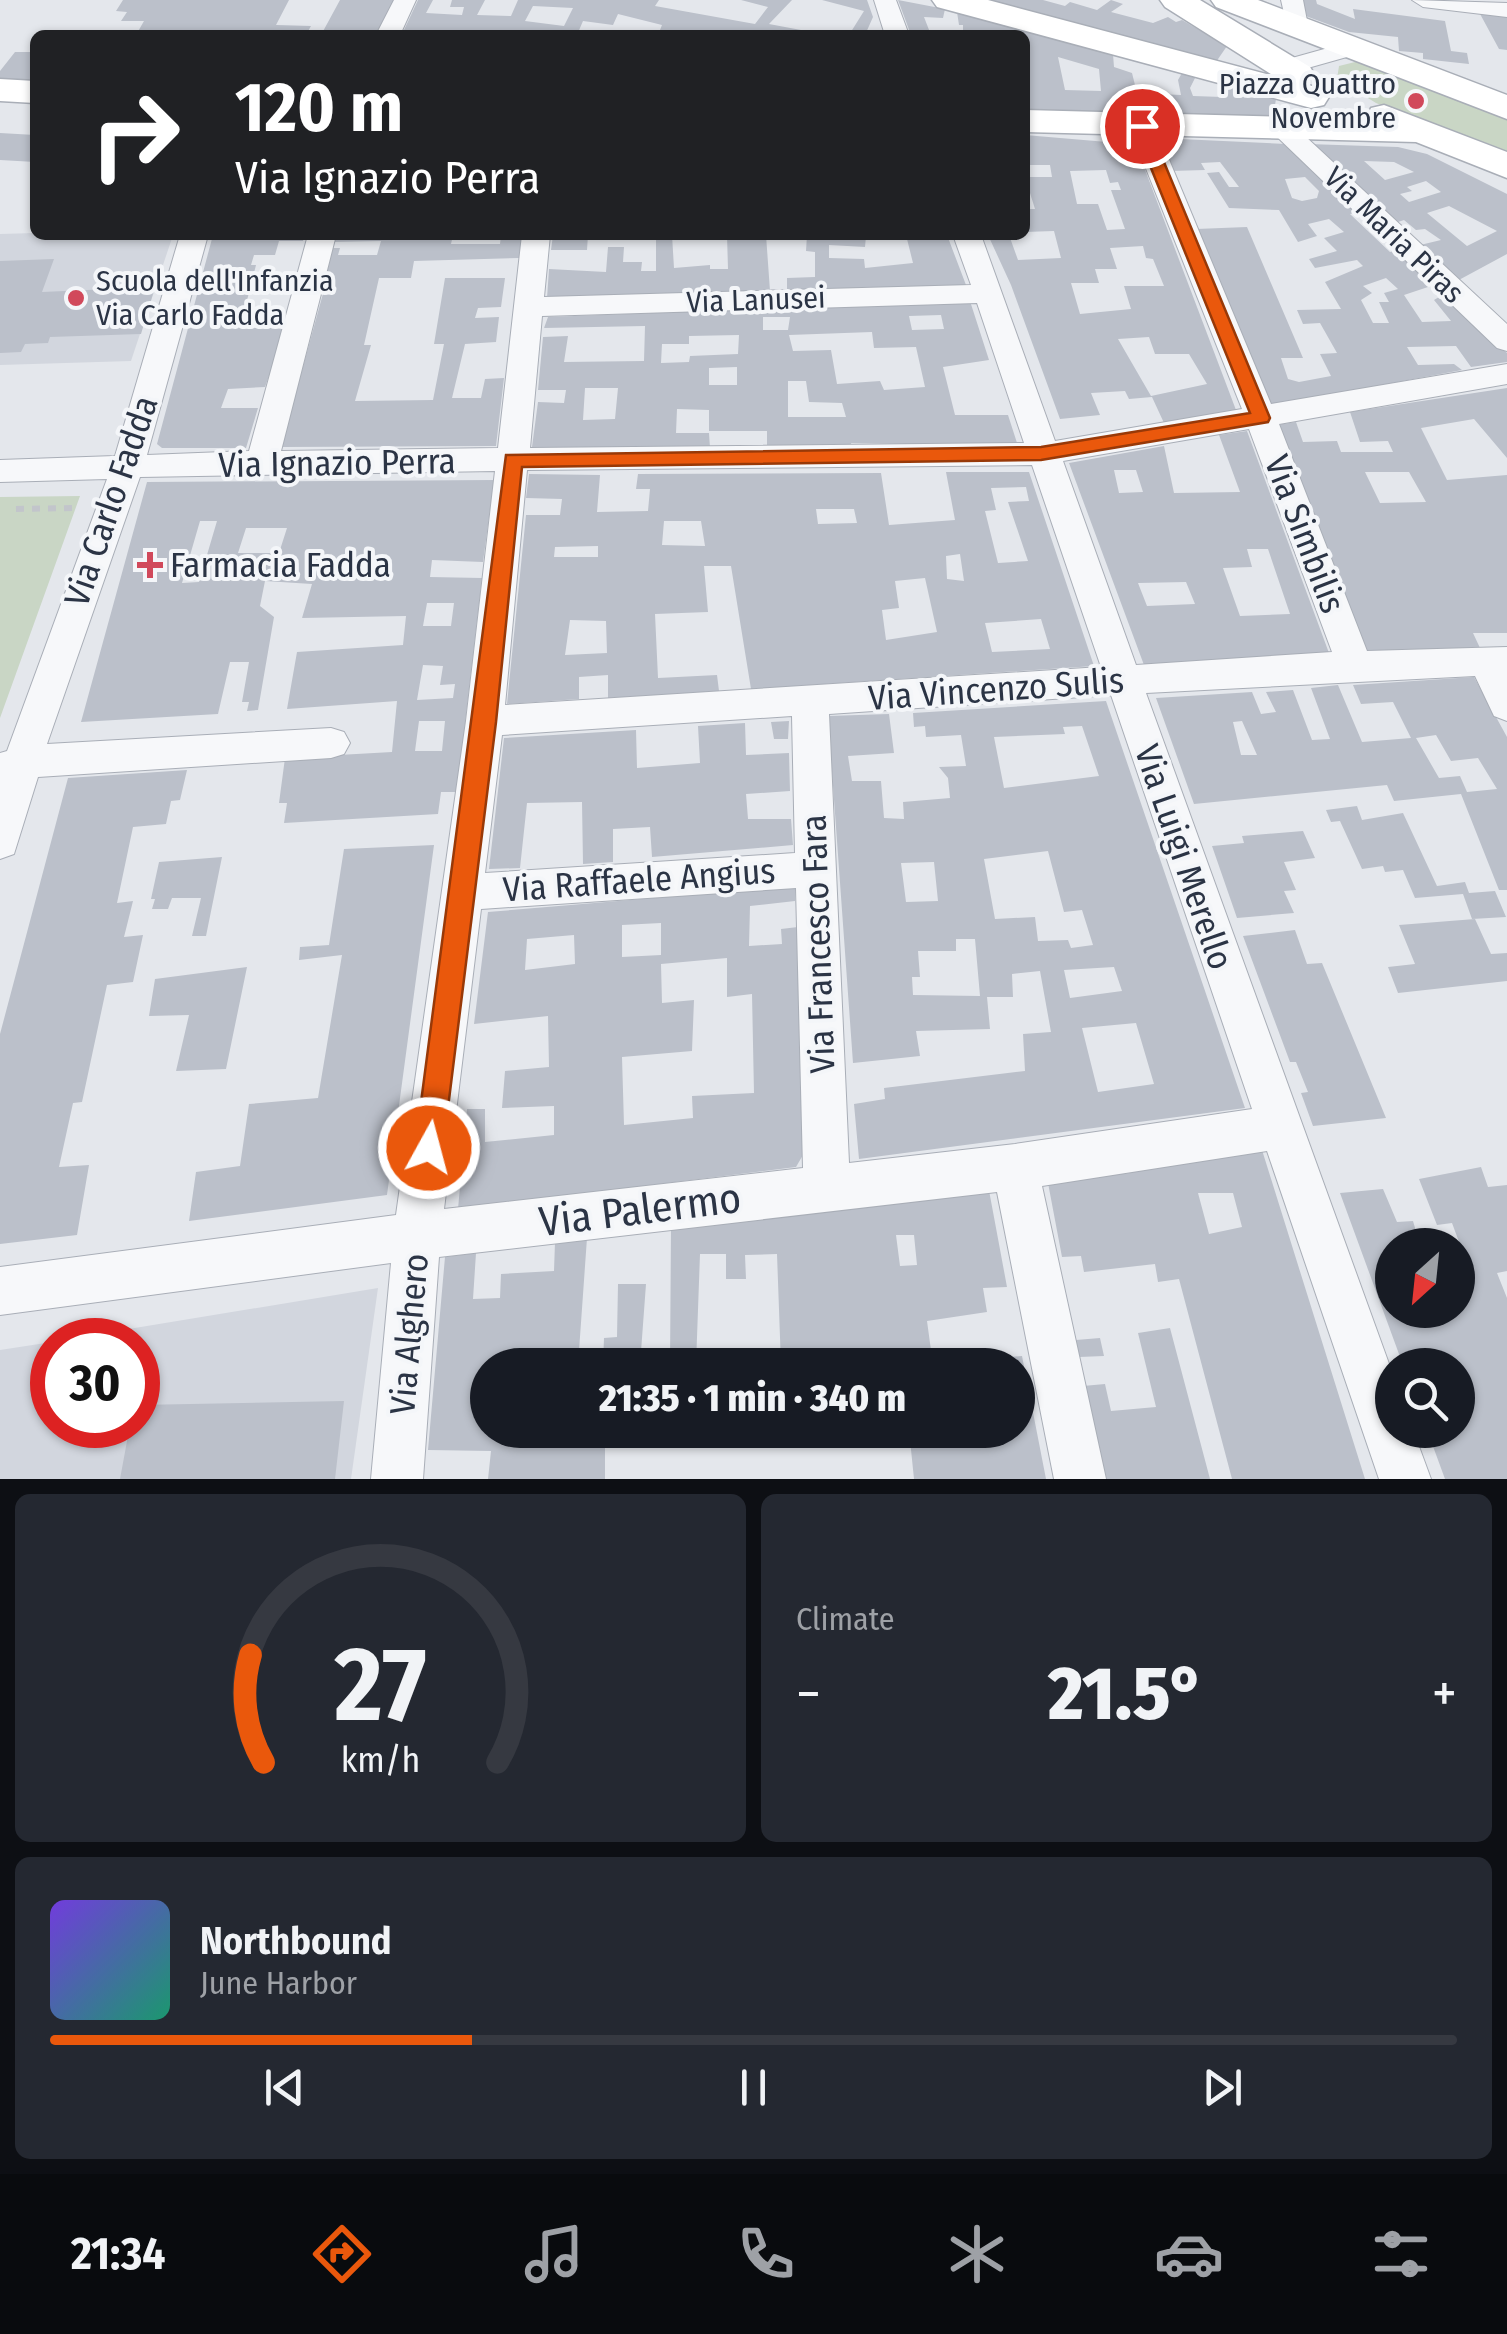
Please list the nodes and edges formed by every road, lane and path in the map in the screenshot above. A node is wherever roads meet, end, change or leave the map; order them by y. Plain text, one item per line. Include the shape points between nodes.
1 (405, 0) edge
2 (885, 0) edge
3 (949, 0) edge
4 (1176, 0) edge
5 (1228, 0) edge
6 (1423, 0) edge
7 (1507, 10) edge
8 (1294, 13) edge
9 (390, 30) edge
10 (895, 30) edge
11 (1353, 48) junction
12 (1270, 75) junction
13 (0, 90) edge
14 (30, 92) edge
15 (1507, 108) edge
16 (1301, 113) junction
17 (1030, 122) edge
18 (1142, 126) junction
19 (1418, 132) junction
20 (1507, 166) edge
21 (193, 240) edge
22 (321, 240) edge
23 (535, 240) edge
24 (968, 240) edge
25 (986, 294) junction
26 (526, 307) junction
27 (1507, 341) edge
28 (1507, 374) edge
29 (1261, 418) junction
30 (1041, 454) junction
31 (513, 460) junction
32 (262, 462) junction
33 (126, 469) junction
34 (0, 472) edge
35 (112, 508) junction
36 (0, 509) edge
37 (1497, 662) edge
38 (1355, 666) junction
39 (1122, 680) junction
40 (810, 702) junction
41 (1507, 706) edge
42 (484, 722) junction
43 (331, 742) dead end
44 (11, 766) edge
45 (0, 842) edge
46 (816, 868) junction
47 (462, 892) junction
48 (1280, 1127) junction
49 (1014, 1167) junction
50 (826, 1187) junction
51 (417, 1236) junction
52 (0, 1290) edge
53 (397, 1479) edge
54 (1080, 1479) edge
55 (1405, 1479) edge

1 - 9 street
2 - 10 street
3 - 12 street
4 - 12 street
5 - 8 street
6 - 7 street
8 - 11 street
11 - 12 street
11 - 15 street
12 - 16 street
12 - 19 street
13 - 14 street
16 - 18 street
16 - 19 street
16 - 27 street, Via Maria Piras
17 - 18 street
18 - 29 street, Via Simbilis
19 - 20 street
21 - 33 street, Via Carlo Fadda
22 - 32 street
23 - 26 street, Via Alghero
24 - 25 street, Via Luigi Merello
25 - 26 street, Via Lanusei
25 - 30 street, Via Luigi Merello
26 - 31 street, Via Alghero
28 - 29 street, Via Ignazio Perra
29 - 30 street, Via Ignazio Perra
29 - 38 street, Via Simbilis
30 - 31 street, Via Ignazio Perra
30 - 39 street, Via Luigi Merello
31 - 32 street, Via Ignazio Perra
31 - 42 street, Via Alghero
32 - 33 street, Via Ignazio Perra
33 - 34 street, Via Ignazio Perra
33 - 35 street, Via Carlo Fadda
35 - 36 path
35 - 44 street, Via Carlo Fadda
37 - 38 street, Via Vincenzo Sulis
37 - 41 street
38 - 39 street, Via Vincenzo Sulis
39 - 40 street, Via Vincenzo Sulis
39 - 48 street, Via Luigi Merello
40 - 42 street, Via Vincenzo Sulis
40 - 46 street, Via Francesco Fara
42 - 47 street, Via Alghero
43 - 44 street via 50,758
44 - 45 street, Via Carlo Fadda
46 - 47 street, Via Raffaele Angius
46 - 50 street, Via Francesco Fara
47 - 51 street, Via Alghero
48 - 49 street, Via Palermo
48 - 55 street, Via Luigi Merello
49 - 50 street, Via Palermo
49 - 54 street
50 - 51 street, Via Palermo
51 - 52 street, Via Palermo
51 - 53 street, Via Alghero

